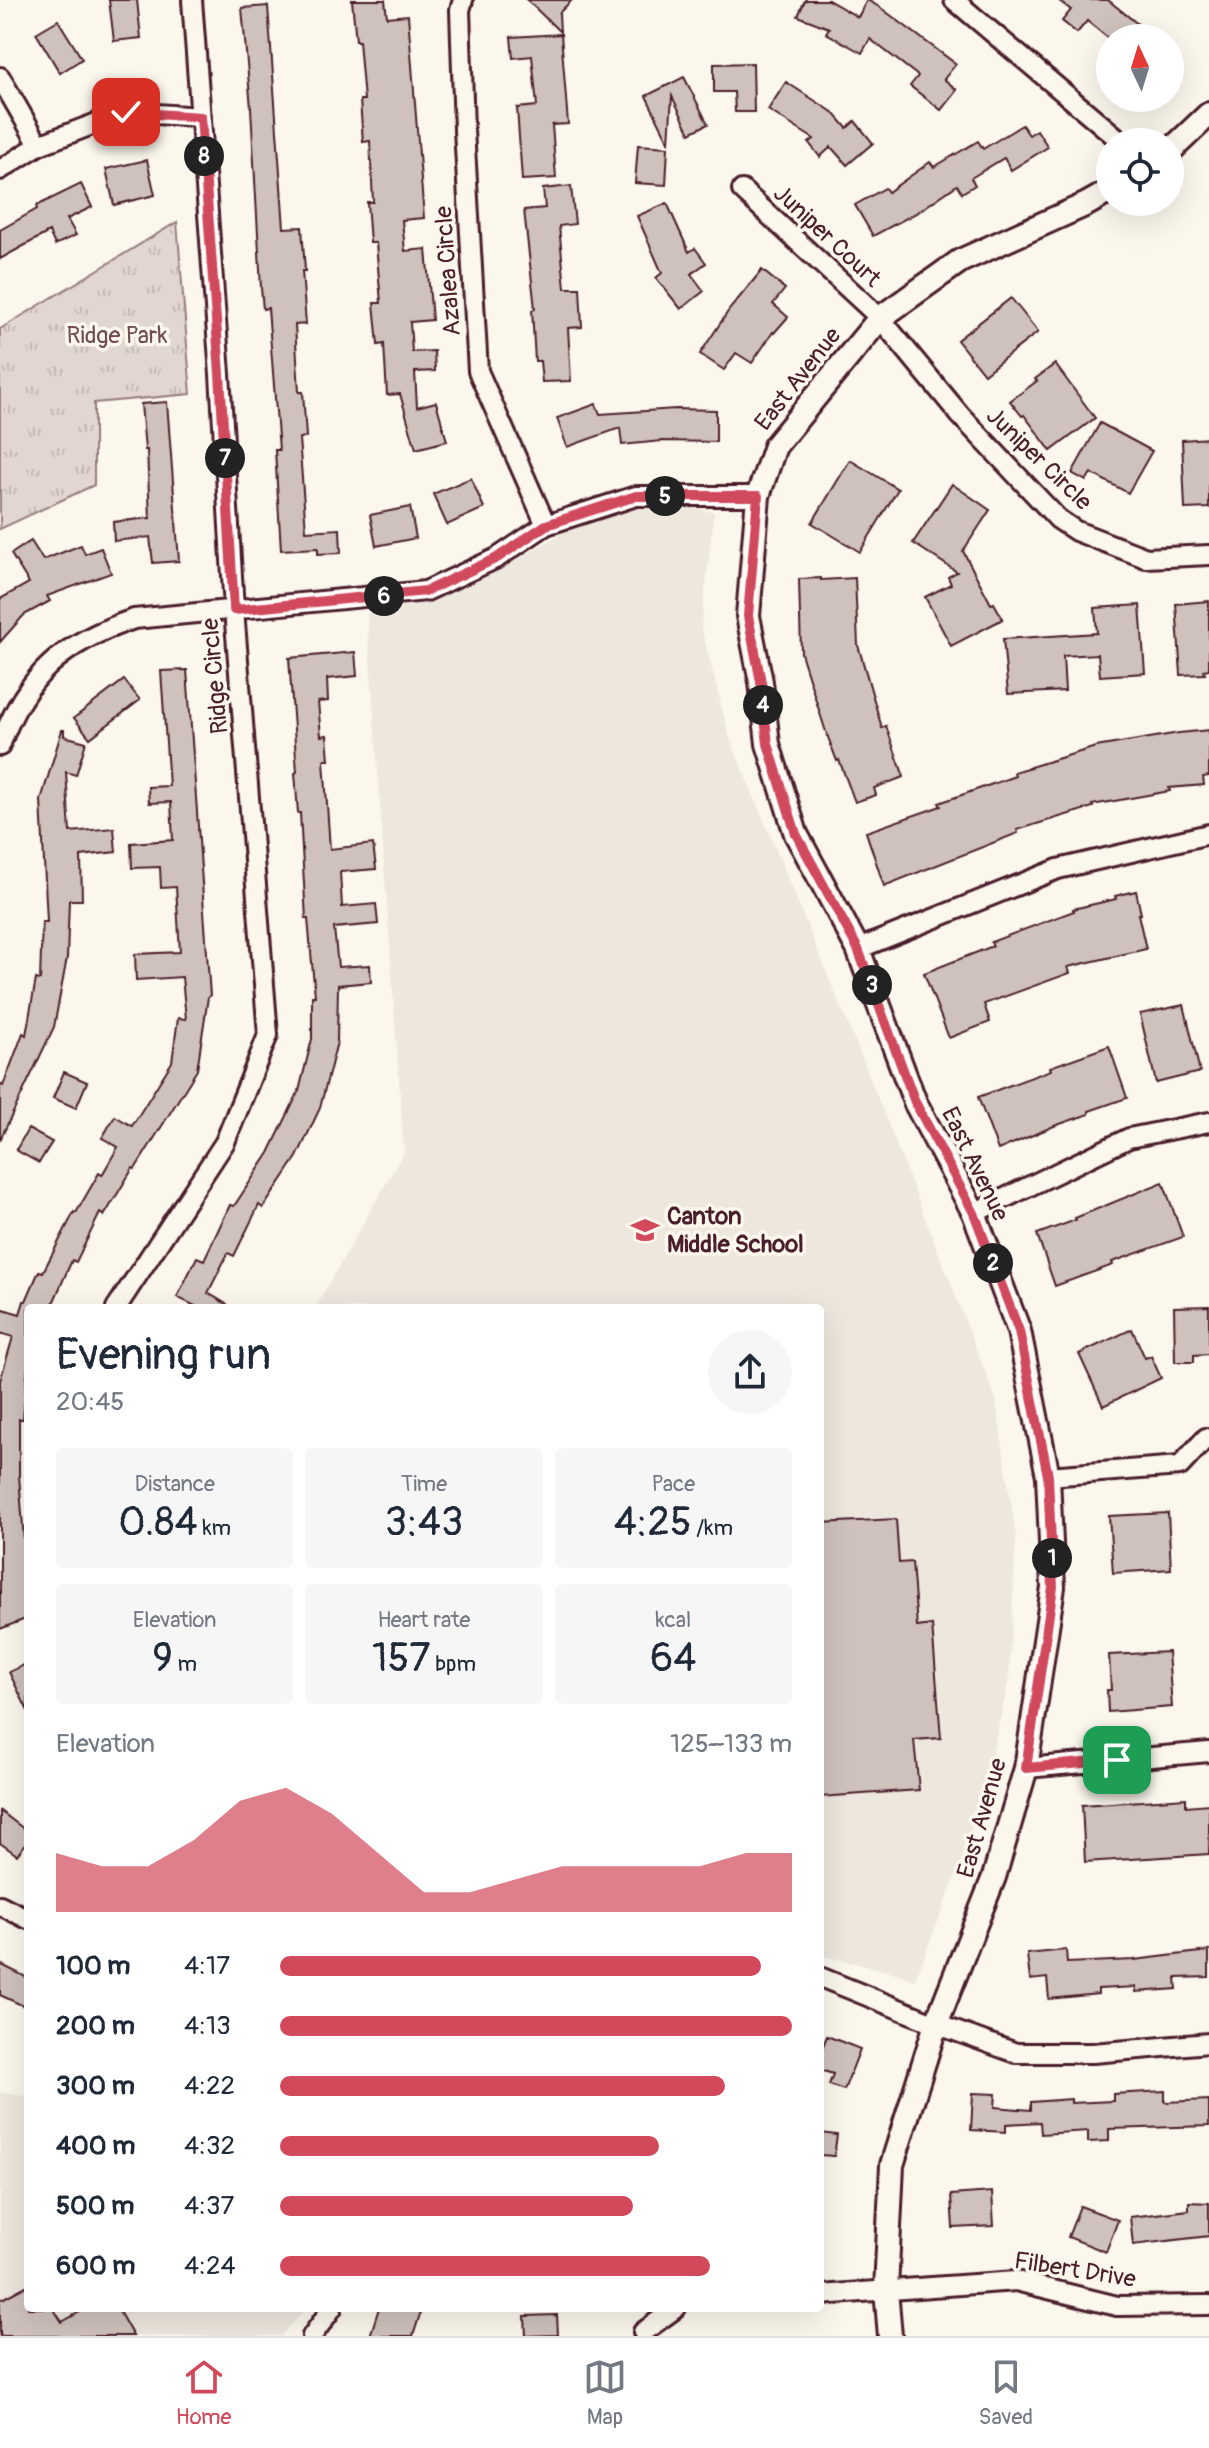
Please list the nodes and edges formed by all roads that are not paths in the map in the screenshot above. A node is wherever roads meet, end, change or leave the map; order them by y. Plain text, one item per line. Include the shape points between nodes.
1 (192, 0) edge
2 (463, 0) edge
3 (954, 0) edge
4 (0, 77) edge
5 (1209, 114) edge
6 (201, 117) junction
7 (1105, 128) edge
8 (1184, 138) edge
9 (39, 145) junction
10 (0, 170) edge
11 (742, 190) dead end
12 (1096, 199) edge
13 (880, 318) junction
14 (758, 496) junction
15 (546, 525) junction
16 (1209, 555) edge
17 (234, 610) junction
18 (0, 746) edge
19 (1209, 834) edge
20 (858, 949) junction
21 (1209, 1122) edge
22 (974, 1213) junction
23 (119, 1304) edge
24 (1206, 1438) dead end
25 (1048, 1476) junction
26 (1209, 1752) edge
27 (1026, 1768) junction
28 (0, 1905) edge
29 (24, 1917) edge
30 (824, 1979) edge
31 (936, 2024) junction
32 (1209, 2043) edge
33 (886, 2290) junction
34 (824, 2295) edge
35 (1209, 2305) edge
36 (329, 2312) edge
37 (670, 2312) edge
38 (643, 2332) dead end
39 (312, 2336) edge
40 (890, 2336) edge

1 - 6 street, Ridge Circle
2 - 15 street, Azalea Circle via 464,130 478,371
3 - 7 street
4 - 9 street
5 - 8 street
6 - 9 street via 126,112
6 - 17 street, Ridge Circle
9 - 10 street
11 - 13 street, Juniper Court
12 - 13 street, East Avenue via 960,261
13 - 14 street, East Avenue via 775,446
13 - 16 street, Juniper Circle via 960,415 1058,519 1146,558
14 - 15 street via 636,496
14 - 20 street, East Avenue via 748,616 768,744 796,834
15 - 17 street via 497,558 426,591
17 - 18 street via 134,619 102,629 37,677 11,715
17 - 23 street, Ridge Circle via 268,1035 225,1142
19 - 20 street via 1058,869
20 - 22 street, East Avenue via 915,1102
21 - 22 street via 1129,1138
22 - 25 street, East Avenue via 1019,1331
24 - 25 street via 1180,1466
25 - 27 street, East Avenue via 1053,1587
26 - 27 street
27 - 31 street, East Avenue via 994,1877
28 - 29 street
30 - 31 street
31 - 32 street via 1016,2053
31 - 33 street, East Avenue via 892,2165
33 - 34 street, Filbert Drive
33 - 35 street, Filbert Drive via 1016,2281 1117,2306
33 - 40 street, East Avenue
36 - 39 street
37 - 38 street

